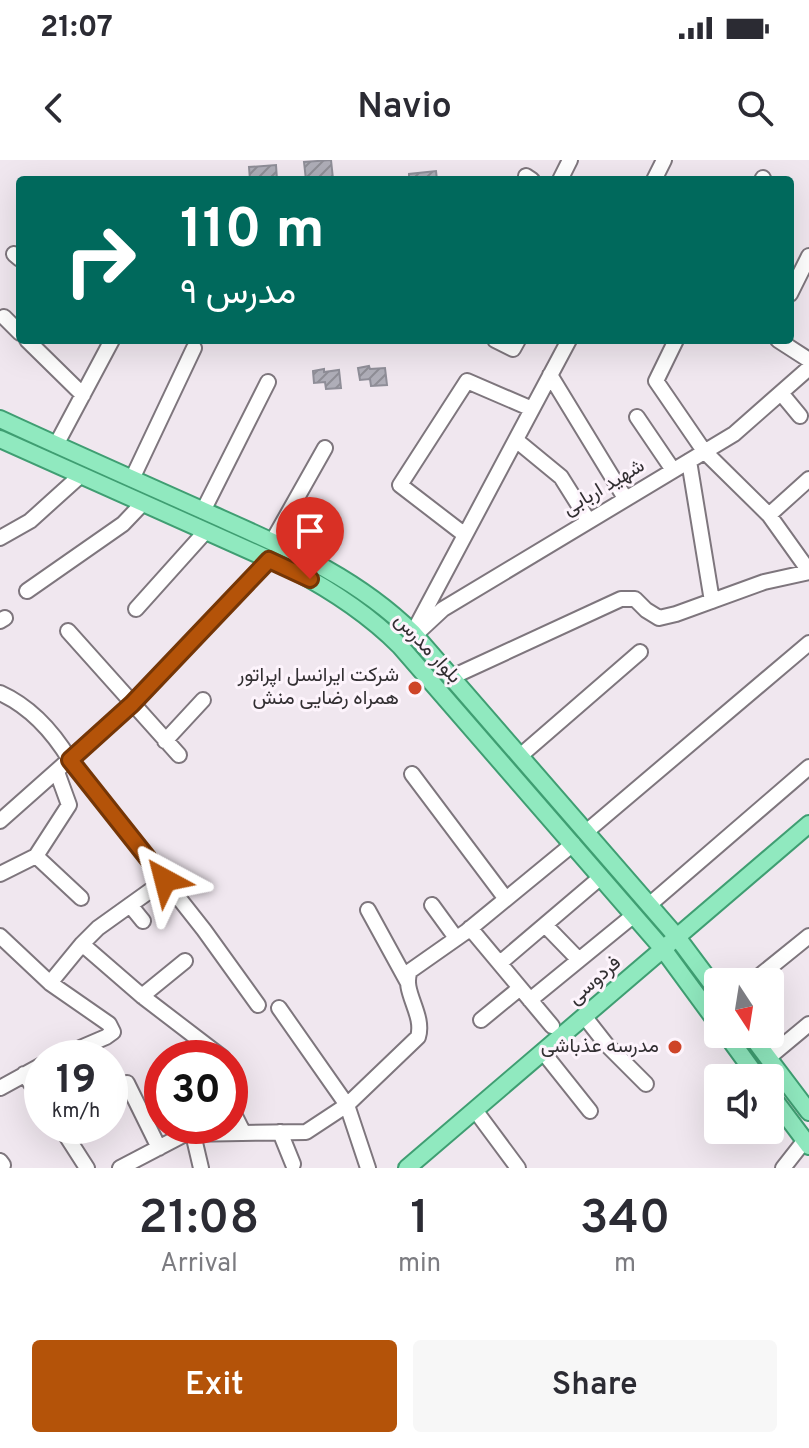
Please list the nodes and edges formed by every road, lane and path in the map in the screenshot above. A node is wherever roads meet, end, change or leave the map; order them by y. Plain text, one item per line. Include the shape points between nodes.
1 (809, 256) edge
2 (794, 286) edge
3 (4, 317) dead end
4 (16, 329) edge
5 (31, 344) edge
6 (110, 344) edge
7 (567, 344) edge
8 (674, 344) edge
9 (784, 344) edge
10 (194, 348) dead end
11 (809, 360) edge
12 (809, 368) edge
13 (550, 375) junction
14 (268, 382) dead end
15 (781, 393) junction
16 (83, 395) junction
17 (532, 409) junction
18 (800, 416) dead end
19 (637, 417) dead end
20 (0, 419) edge
21 (0, 439) edge
22 (516, 440) junction
23 (56, 445) junction
24 (325, 448) dead end
25 (704, 451) junction
26 (689, 461) junction
27 (673, 470) junction
28 (81, 475) junction
29 (132, 479) junction
30 (809, 479) edge
31 (625, 498) junction
32 (143, 503) junction
33 (203, 511) junction
34 (769, 515) junction
35 (588, 520) junction
36 (206, 531) junction
37 (465, 535) junction
38 (0, 538) edge
39 (272, 542) junction
40 (269, 560) junction
41 (809, 571) edge
42 (27, 591) dead end
43 (712, 601) junction
44 (136, 609) dead end
45 (431, 612) junction
46 (68, 631) dead end
47 (414, 634) junction
48 (809, 643) edge
49 (640, 652) dead end
50 (452, 677) junction
51 (0, 693) edge
52 (203, 700) dead end
53 (132, 704) junction
54 (165, 741) junction
55 (179, 755) dead end
56 (520, 756) junction
57 (70, 760) junction
58 (809, 767) edge
59 (57, 772) junction
60 (412, 774) dead end
61 (0, 821) edge
62 (809, 824) edge
63 (586, 832) junction
64 (573, 844) junction
65 (36, 856) junction
66 (0, 874) edge
67 (601, 877) junction
68 (165, 880) junction
69 (81, 898) dead end
70 (506, 899) junction
71 (130, 905) junction
72 (432, 905) dead end
73 (649, 905) junction
74 (368, 910) dead end
75 (634, 915) junction
76 (143, 921) dead end
77 (545, 925) junction
78 (470, 928) junction
79 (0, 936) edge
80 (809, 936) edge
81 (677, 937) junction
82 (456, 938) junction
83 (82, 944) junction
84 (663, 949) junction
85 (7, 952) edge
86 (579, 960) junction
87 (185, 961) dead end
88 (500, 963) junction
89 (769, 968) edge
90 (704, 973) edge
91 (50, 983) junction
92 (408, 983) junction
93 (520, 988) junction
94 (142, 996) junction
95 (530, 1000) junction
96 (258, 1005) dead end
97 (704, 1005) edge
98 (279, 1008) dead end
99 (584, 1016) junction
100 (481, 1020) dead end
101 (809, 1024) edge
102 (552, 1026) dead end
103 (99, 1040) edge
104 (199, 1040) edge
105 (760, 1048) edge
106 (543, 1052) junction
107 (768, 1058) junction
108 (24, 1074) edge
109 (646, 1084) dead end
110 (128, 1085) edge
111 (0, 1088) edge
112 (347, 1105) junction
113 (475, 1110) junction
114 (590, 1111) dead end
115 (809, 1112) edge
116 (784, 1113) edge
117 (248, 1132) edge
118 (280, 1132) junction
119 (807, 1143) edge
120 (72, 1144) edge
121 (166, 1144) edge
122 (195, 1144) edge
123 (159, 1148) junction
124 (293, 1164) dead end
125 (417, 1165) edge
126 (87, 1168) edge
127 (120, 1168) edge
128 (201, 1168) edge
129 (368, 1168) edge
130 (518, 1168) edge
131 (783, 1168) edge

1 - 2 street
3 - 4 street
5 - 16 street
6 - 16 street
7 - 13 street
8 - 25 street via 656,381
9 - 11 street
10 - 29 street
12 - 15 street, شهید اربابی
13 - 17 street
13 - 31 street
14 - 33 street
15 - 18 street
15 - 25 street, شهید اربابی via 734,434
16 - 23 street
17 - 22 street
17 - 37 street via 467,381 400,485
19 - 27 street
20 - 23 main road, بلوار مدرس
21 - 28 main road, بلوار مدرس
22 - 35 street via 561,477
22 - 37 street
23 - 29 main road, بلوار مدرس
24 - 39 street
25 - 26 street, شهید اربابی
25 - 34 street
26 - 27 street, شهید اربابی
26 - 43 street
27 - 31 street, شهید اربابی
28 - 32 main road, بلوار مدرس
28 - 38 street via 30,521
29 - 33 main road, بلوار مدرس
30 - 34 street
31 - 35 street, شهید اربابی
32 - 36 main road, بلوار مدرس
32 - 42 street via 123,524
33 - 39 main road, بلوار مدرس
34 - 41 street
35 - 45 street, شهید اربابی
36 - 40 main road, بلوار مدرس
36 - 44 street
37 - 45 street
39 - 47 main road, بلوار مدرس via 364,591
40 - 53 street
40 - 64 main road, بلوار مدرس via 328,588 379,625
41 - 43 street
43 - 50 street via 659,618 635,599 621,599
45 - 47 street, شهید اربابی
46 - 53 street
47 - 50 main road, بلوار مدرس
48 - 63 street
49 - 56 street
50 - 56 main road, بلوار مدرس
51 - 57 street via 35,715
52 - 54 street
53 - 54 street
53 - 57 street
54 - 55 street
56 - 63 main road, بلوار مدرس
57 - 59 street
57 - 68 street
58 - 73 street
59 - 61 street
59 - 65 street via 69,805
60 - 70 street
62 - 81 main road, فردوسی
63 - 73 main road, بلوار مدرس
64 - 67 main road, بلوار مدرس
64 - 70 street
65 - 66 street
65 - 69 street
67 - 75 main road, بلوار مدرس
67 - 77 street
68 - 71 street
68 - 96 street
70 - 78 street
71 - 76 street
71 - 83 street
72 - 82 street
73 - 81 main road, بلوار مدرس
74 - 92 street
75 - 84 main road, بلوار مدرس
75 - 86 street
77 - 86 street
77 - 88 street
78 - 82 street
78 - 88 street
79 - 85 street
80 - 89 street
81 - 84 main road, فردوسی
81 - 90 main road, بلوار مدرس
82 - 92 street via 413,968
83 - 91 street
83 - 94 street
84 - 97 main road, بلوار مدرس
84 - 99 main road, فردوسی
85 - 91 street
86 - 95 street
87 - 94 street
88 - 93 street
91 - 103 street via 109,1024 113,1032
92 - 112 street via 420,1024 418,1037
93 - 95 street
93 - 100 street
94 - 104 street
95 - 102 street
98 - 112 street
99 - 106 main road, فردوسی
99 - 109 street
101 - 107 street
105 - 107 main road
106 - 113 main road, فردوسی
106 - 114 street
107 - 115 main road
108 - 111 street
110 - 123 street
112 - 118 street via 306,1132
112 - 129 street
113 - 125 main road, فردوسی
113 - 130 street
116 - 119 main road
117 - 118 street
118 - 124 street
119 - 131 street
120 - 126 street
121 - 123 street
122 - 128 street
123 - 127 street

